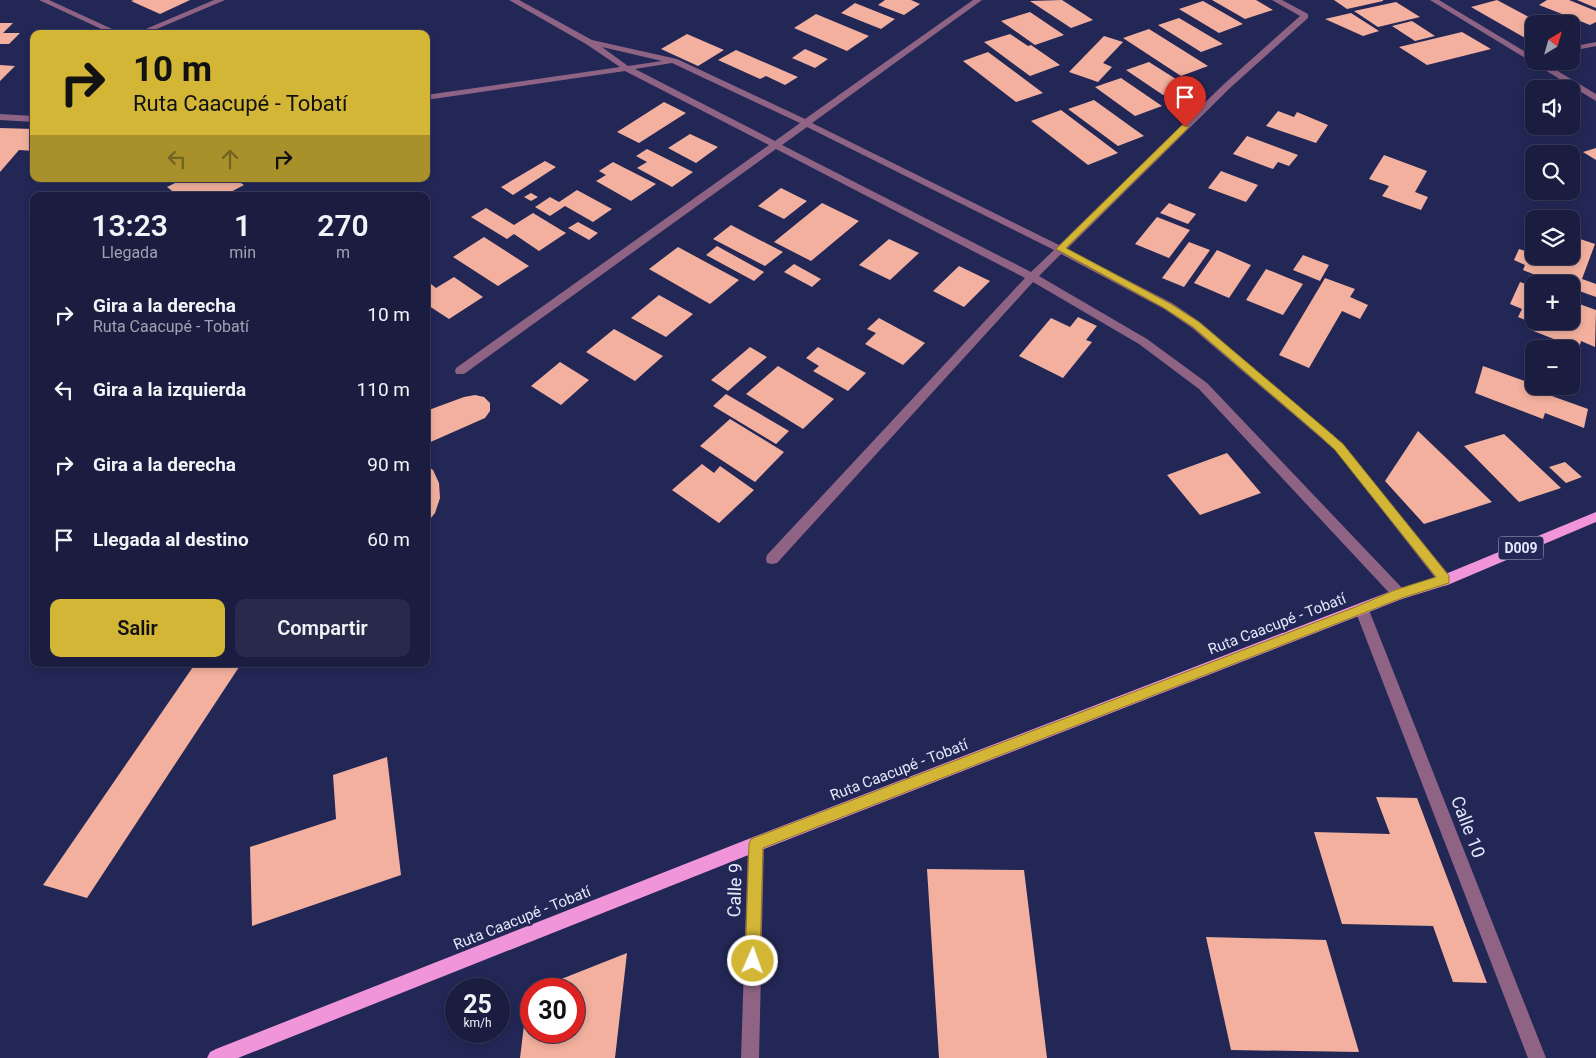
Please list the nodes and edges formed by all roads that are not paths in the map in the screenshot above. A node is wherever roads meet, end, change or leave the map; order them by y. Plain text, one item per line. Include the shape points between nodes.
1 (43, 0) edge
2 (221, 0) edge
3 (513, 0) edge
4 (978, 0) edge
5 (1276, 0) edge
6 (1434, 0) edge
7 (111, 30) edge
8 (148, 30) edge
9 (589, 42) junction
10 (1596, 44) edge
11 (1580, 47) edge
12 (1525, 54) edge
13 (674, 61) junction
14 (628, 70) junction
15 (1551, 70) edge
16 (430, 97) edge
17 (1596, 98) edge
18 (0, 118) edge
19 (30, 119) edge
20 (806, 123) junction
21 (776, 145) junction
22 (1060, 249) junction
23 (1032, 277) junction
24 (460, 371) dead end
25 (1596, 517) edge
26 (772, 559) dead end
27 (1445, 580) junction
28 (1399, 594) junction
29 (1362, 610) junction
30 (756, 844) junction
31 (216, 1058) edge
32 (750, 1058) edge
33 (1537, 1058) edge

1 - 7 street
2 - 8 street
3 - 9 street
4 - 20 street
5 - 22 street via 1305,16 1226,86
6 - 12 street
9 - 13 street
9 - 14 street
10 - 11 street
13 - 14 street
13 - 20 street
14 - 16 street
14 - 21 street
15 - 17 street
18 - 19 street
20 - 21 street
20 - 22 street
21 - 23 street
21 - 24 street
22 - 23 street
22 - 27 street via 1168,306 1196,325 1325,434 1339,447
23 - 26 street
23 - 28 street via 1122,326 1167,356 1203,386
25 - 27 main road, Ruta Caacupé - Tobatí / D009
27 - 28 main road, Ruta Caacupé - Tobatí / D009
28 - 29 main road, Ruta Caacupé - Tobatí / D009
29 - 30 main road, Ruta Caacupé - Tobatí / D009
29 - 33 street, Calle 10
30 - 31 main road, Ruta Caacupé - Tobatí / D009
30 - 32 street, Calle 9

